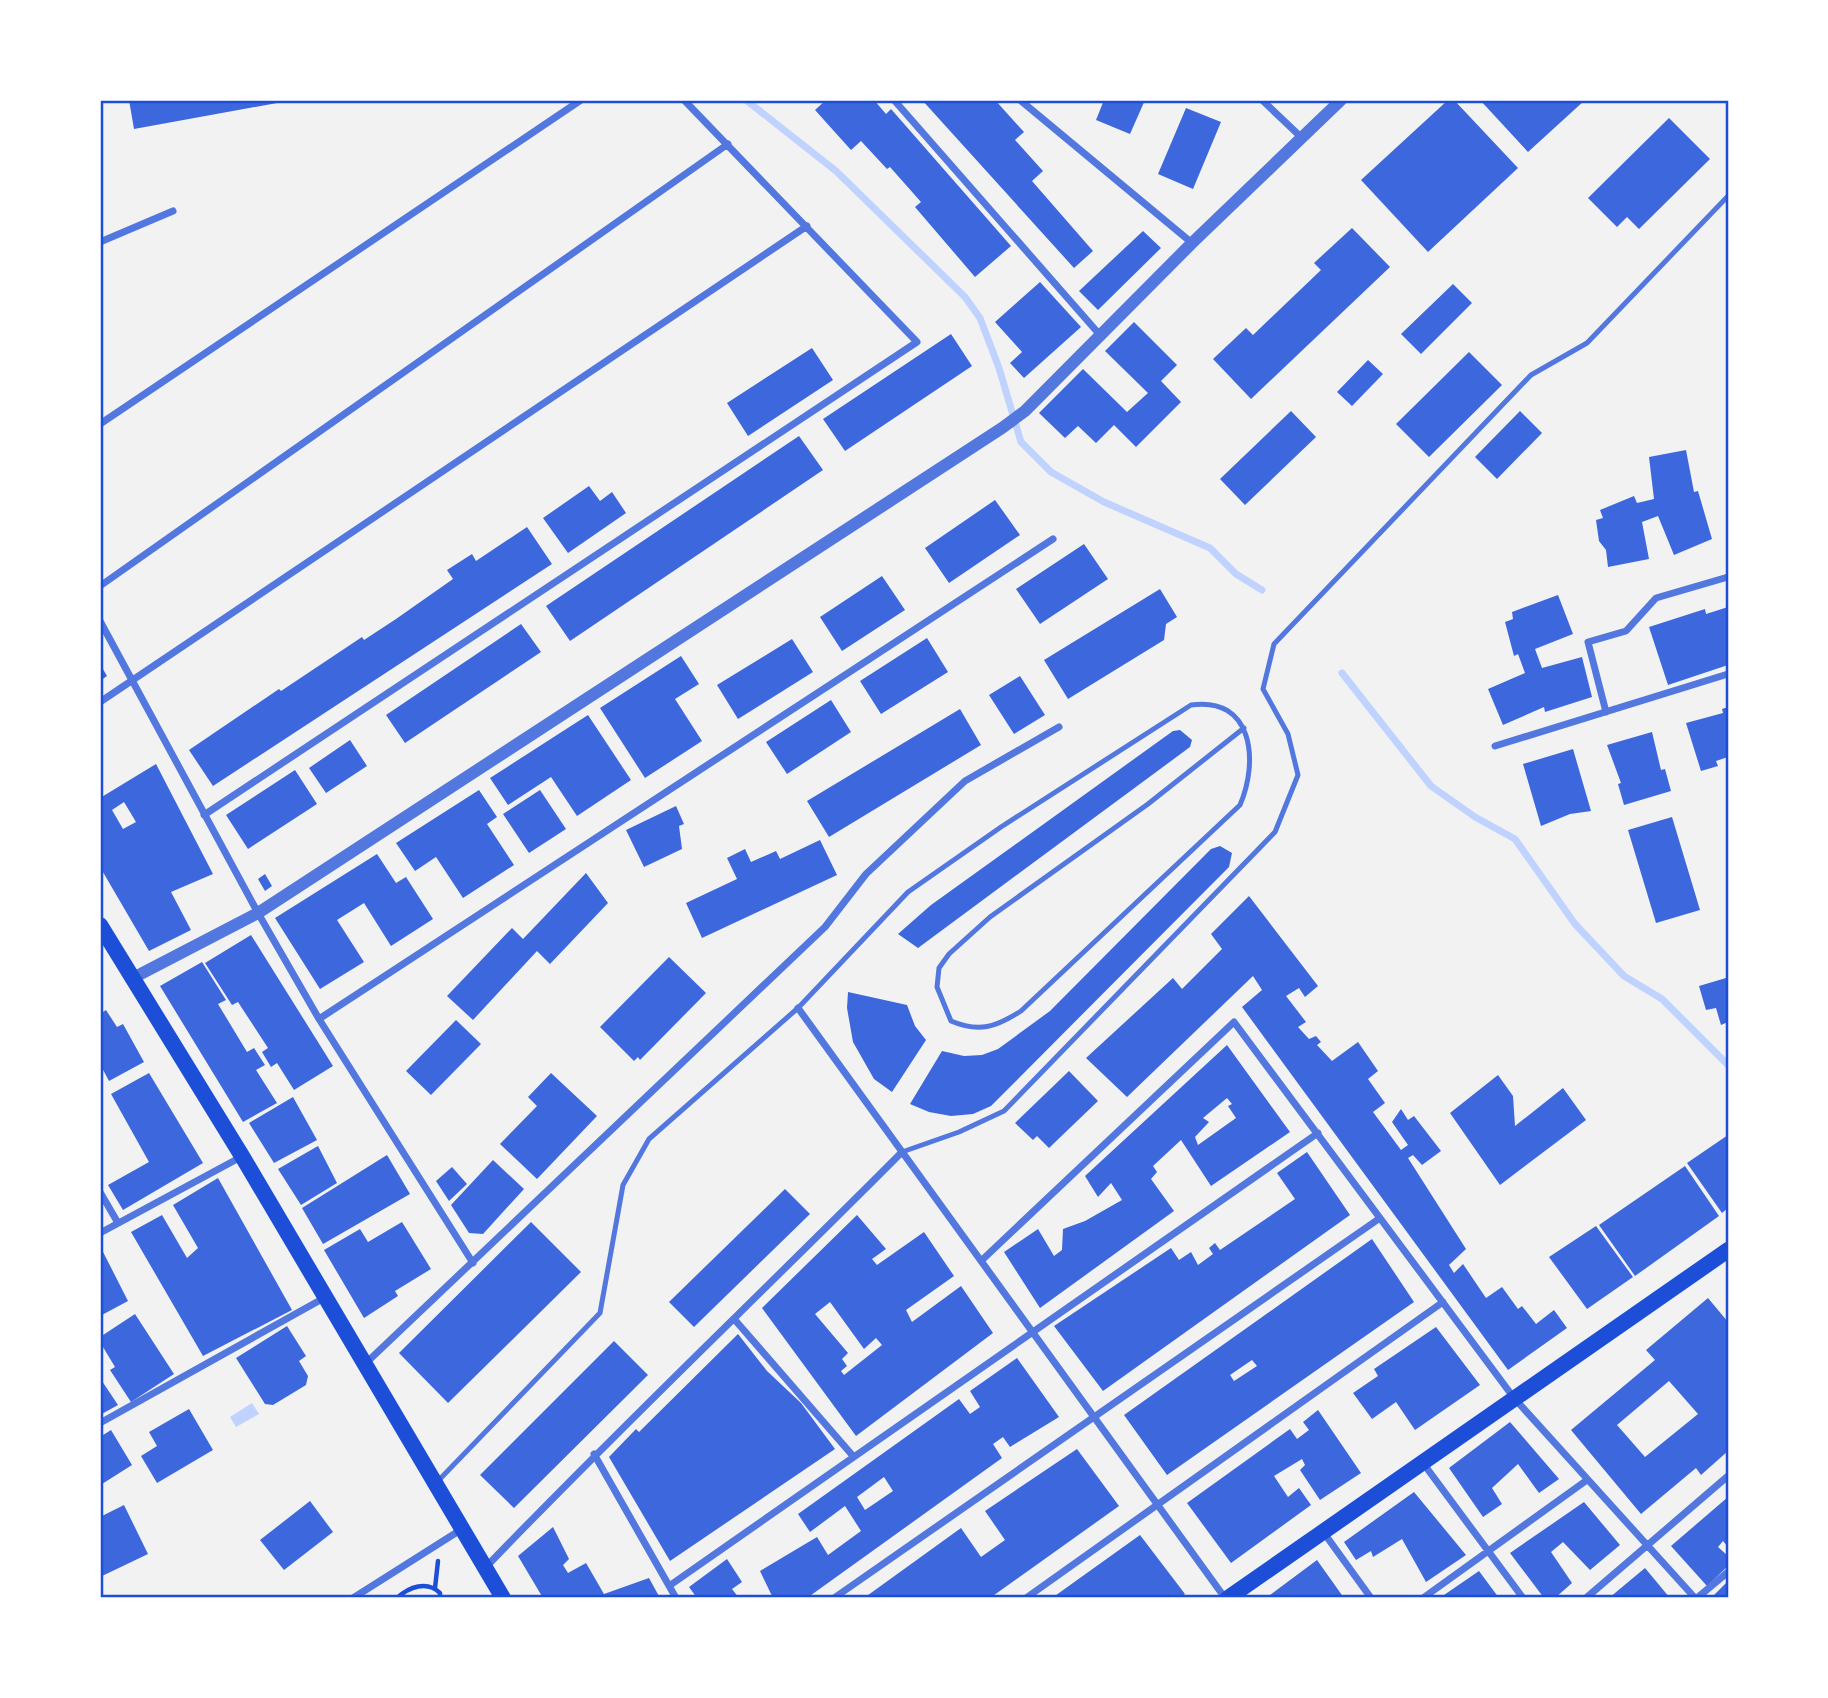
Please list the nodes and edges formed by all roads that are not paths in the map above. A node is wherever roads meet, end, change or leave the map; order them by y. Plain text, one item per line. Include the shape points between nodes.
1 (581, 100) edge
2 (684, 100) edge
3 (894, 100) edge
4 (1020, 100) edge
5 (1262, 100) edge
6 (1341, 100) edge
7 (1303, 138) junction
8 (728, 145) junction
9 (1728, 196) edge
10 (173, 211) dead end
11 (807, 226) junction
12 (100, 242) edge
13 (1192, 243) junction
14 (1100, 335) junction
15 (100, 424) edge
16 (1053, 539) dead end
17 (1728, 577) edge
18 (100, 586) edge
19 (100, 621) edge
20 (1728, 674) edge
21 (131, 682) junction
22 (100, 702) edge
23 (1606, 712) junction
24 (1059, 727) dead end
25 (1244, 728) junction
26 (1495, 746) dead end
27 (204, 815) junction
28 (258, 914) junction
29 (100, 925) edge
30 (131, 979) junction
31 (798, 1008) junction
32 (319, 1018) junction
33 (1318, 1133) junction
34 (902, 1152) junction
35 (242, 1156) junction
36 (100, 1192) edge
37 (1380, 1218) junction
38 (118, 1223) junction
39 (100, 1233) edge
40 (1728, 1250) edge
41 (981, 1261) junction
42 (473, 1264) junction
43 (324, 1297) junction
44 (1443, 1302) junction
45 (735, 1320) junction
46 (1032, 1331) junction
47 (364, 1364) junction
48 (1514, 1398) junction
49 (1094, 1418) junction
50 (100, 1423) edge
51 (594, 1454) junction
52 (853, 1455) junction
53 (1423, 1463) junction
54 (1728, 1476) edge
55 (1587, 1480) junction
56 (435, 1484) junction
57 (1156, 1505) junction
58 (462, 1528) junction
59 (1323, 1532) junction
60 (1648, 1544) junction
61 (1487, 1553) junction
62 (485, 1568) junction
63 (1728, 1572) edge
64 (669, 1586) junction
65 (353, 1598) edge
66 (503, 1598) edge
67 (676, 1598) edge
68 (834, 1598) edge
69 (1026, 1598) edge
70 (1227, 1598) edge
71 (1371, 1598) edge
72 (1423, 1598) edge
73 (1523, 1598) edge
74 (1586, 1598) edge
75 (1696, 1598) edge

1 - 15 street
2 - 8 street
3 - 14 street
4 - 13 street
5 - 7 street
6 - 7 street
7 - 13 street
8 - 11 street
8 - 18 street
9 - 34 lane via 1587,342 1531,375 1274,644 1263,689 1287,734 1298,775 1275,832 1004,1111
10 - 12 street
11 - 21 street
11 - 27 street via 917,342
13 - 14 street
14 - 28 street via 1025,411 1002,428
16 - 32 street
17 - 23 street via 1656,598 1626,631 1588,642
19 - 21 street
20 - 23 street
21 - 22 street
21 - 27 street
23 - 26 street
24 - 42 street via 965,781 866,874 825,927
25 - 25 lane via 1148,804 990,917 949,954 939,968 937,987 951,1021 989,1028 1021,1011 1240,805 1250,770
25 - 31 lane via 1226,707 1191,705 908,892
27 - 28 street
28 - 30 street
28 - 32 street
29 - 30 main road
30 - 35 main road
31 - 34 street
31 - 56 lane via 649,1139 623,1185 600,1313
32 - 42 street
33 - 37 street
33 - 41 street via 1234,1022
33 - 46 street
34 - 41 street
34 - 45 street
35 - 38 street
35 - 43 main road
36 - 38 street
37 - 44 street
37 - 49 street
38 - 39 street
40 - 48 main road
41 - 46 street
42 - 47 street
43 - 47 main road
43 - 50 street
44 - 48 street
44 - 57 street
45 - 51 street
45 - 52 street
46 - 49 street
46 - 52 street
47 - 56 main road
48 - 53 main road
48 - 55 street
49 - 57 street
49 - 68 street
51 - 62 street
51 - 64 street
52 - 64 street
53 - 59 main road
53 - 61 street
54 - 60 street
55 - 60 street
55 - 61 street
56 - 58 main road
57 - 69 street
57 - 70 street
58 - 62 main road
58 - 65 street
59 - 70 main road
59 - 71 street
60 - 74 street
60 - 75 street
61 - 72 street
61 - 73 street
62 - 66 main road
63 - 75 street
64 - 67 street

